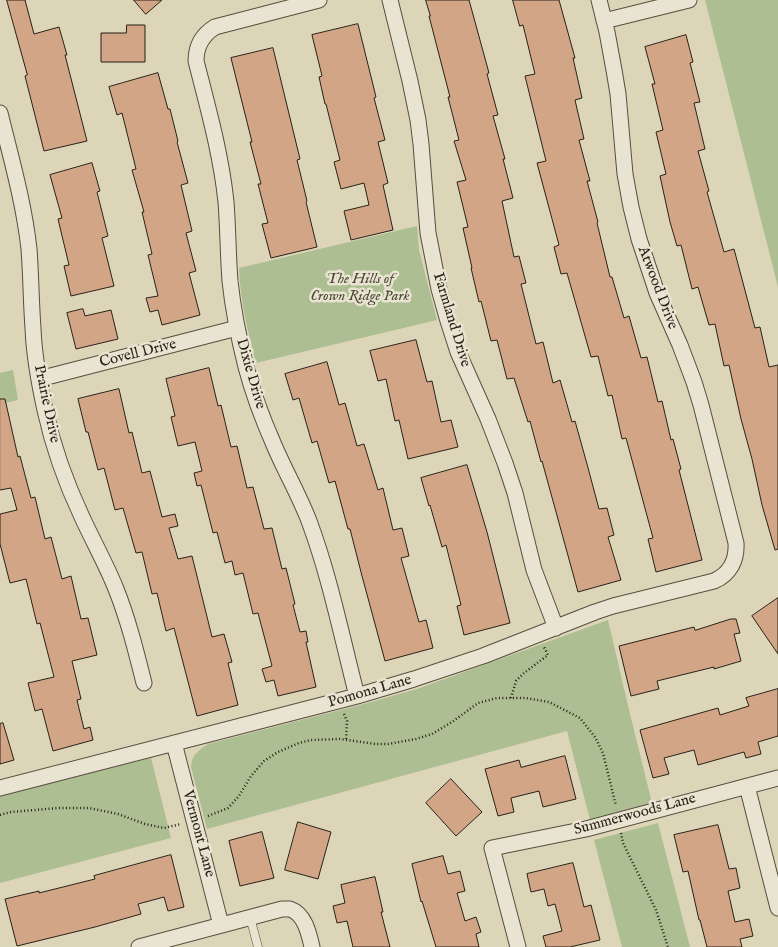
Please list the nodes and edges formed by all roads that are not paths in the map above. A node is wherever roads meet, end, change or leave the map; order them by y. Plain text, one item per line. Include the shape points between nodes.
1 (319, 0) edge
2 (390, 0) edge
3 (598, 0) edge
4 (689, 0) edge
5 (604, 22) junction
6 (0, 112) edge
7 (237, 328) junction
8 (38, 379) junction
9 (730, 569) joint
10 (556, 628) junction
11 (144, 683) dead end
12 (357, 696) junction
13 (174, 743) junction
14 (778, 778) edge
15 (747, 786) junction
16 (0, 788) edge
17 (778, 908) edge
18 (250, 917) junction
19 (222, 925) junction
20 (139, 947) edge
21 (258, 947) edge
22 (312, 947) edge
23 (518, 947) edge

1 - 7 street, Dixie Drive via 221,25 210,30 197,50 196,61 216,139 226,201 230,281
2 - 10 street, Farmland Drive via 418,120 428,233 439,289 458,352 506,463 534,570
3 - 5 street, Atwood Drive
4 - 5 street
5 - 9 street, Atwood Drive via 618,94 631,207 651,278 686,360 701,405 736,543 734,563
6 - 8 street, Prairie Drive via 25,223
7 - 8 street, Covell Drive
7 - 12 street, Dixie Drive via 262,416 319,550
8 - 11 street, Prairie Drive via 60,465 117,591
9 - 10 street, Pomona Lane via 714,581 613,606
10 - 12 street, Pomona Lane via 456,666
12 - 13 street, Pomona Lane
13 - 16 street, Pomona Lane
13 - 19 street, Vermont Lane
14 - 15 street, Summerwoods Lane
15 - 17 street
15 - 23 street, Summerwoods Lane via 564,834 492,848
18 - 19 street
18 - 21 lane
18 - 22 street via 290,909 303,919
19 - 20 street

